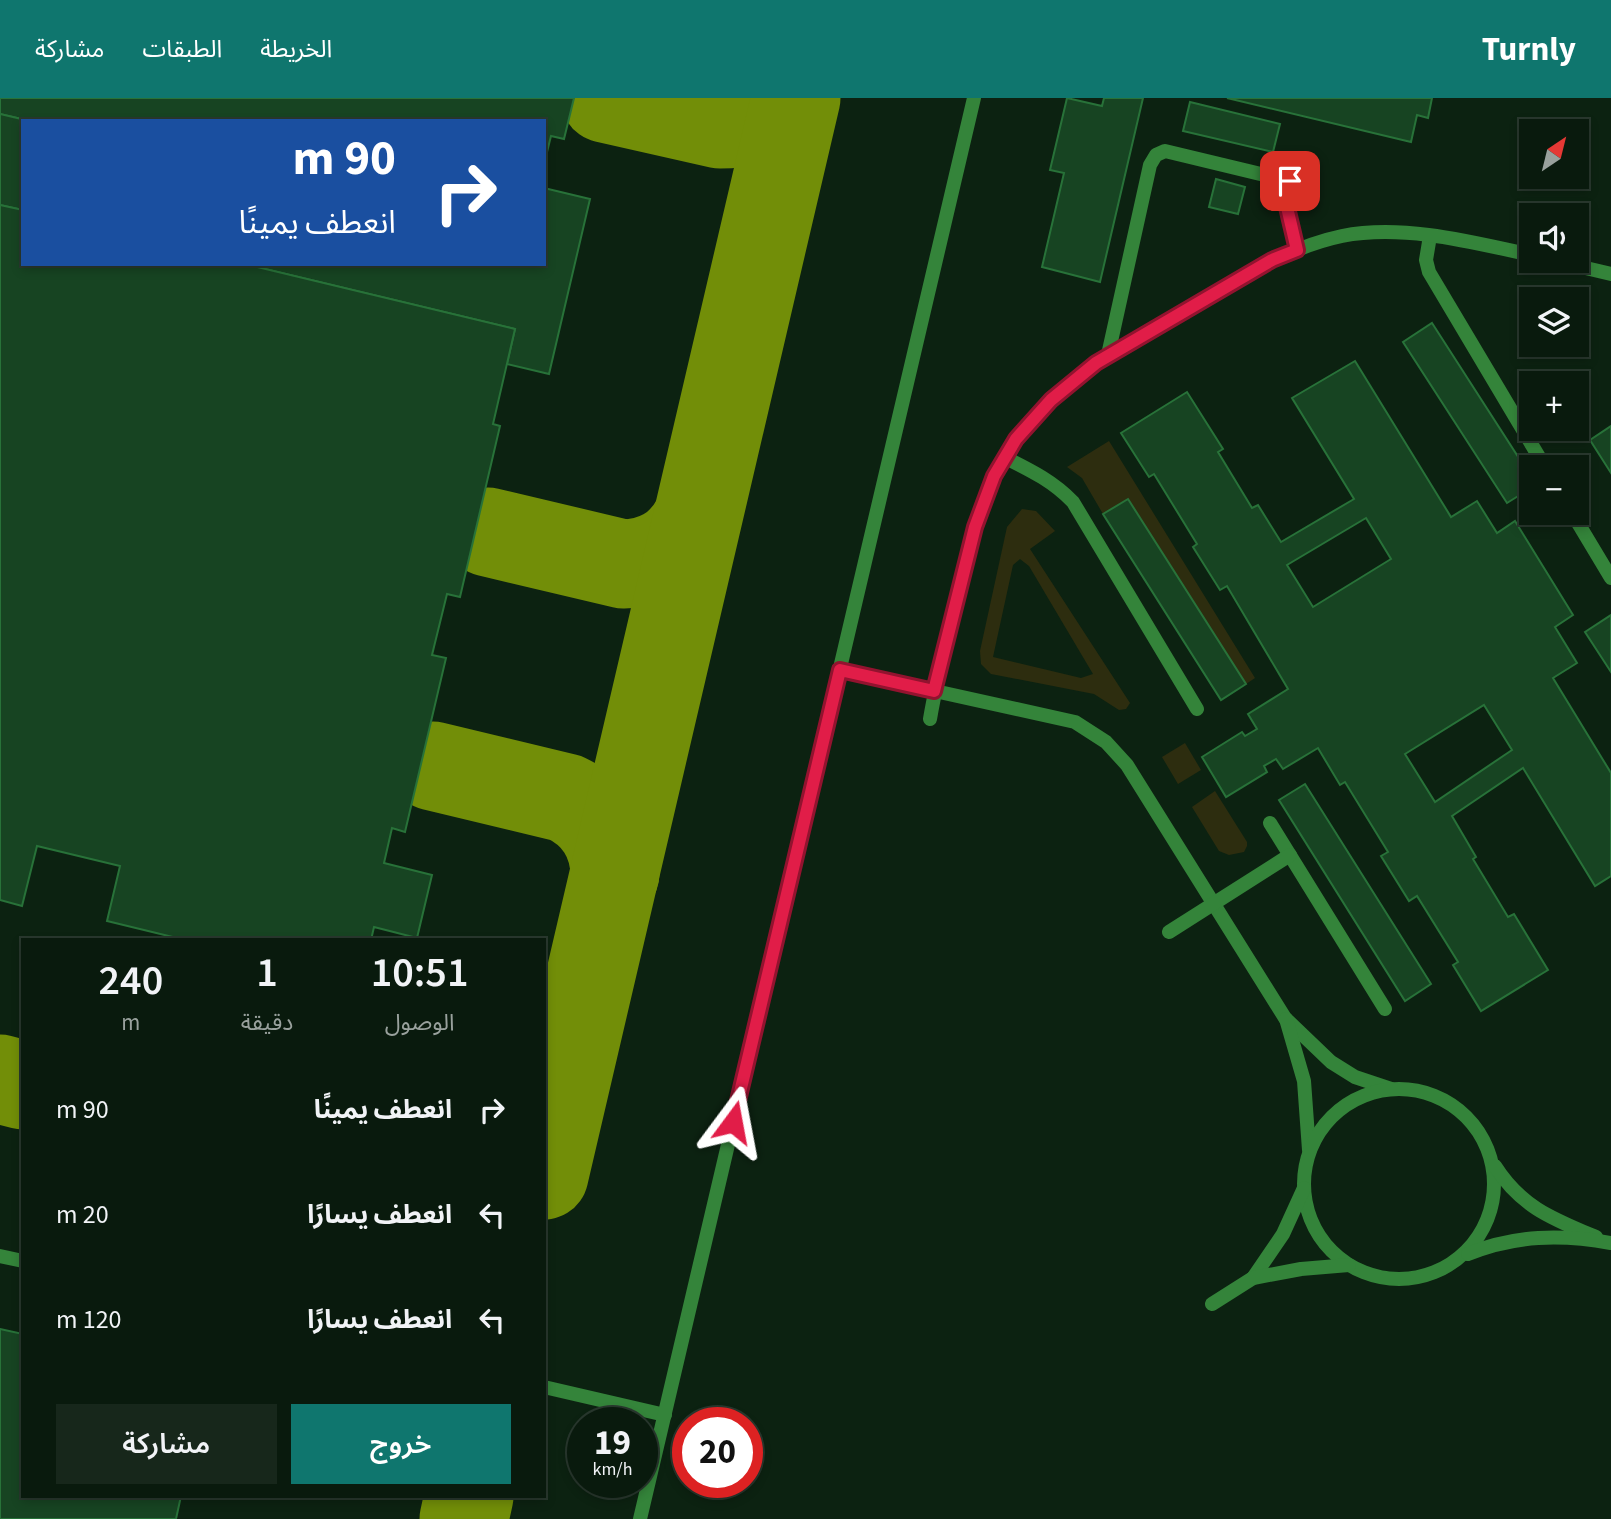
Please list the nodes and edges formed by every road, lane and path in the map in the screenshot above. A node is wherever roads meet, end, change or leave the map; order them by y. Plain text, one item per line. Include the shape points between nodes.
1 (974, 98) edge
2 (1294, 162) dead end
3 (1290, 181) junction
4 (1430, 236) junction
5 (1297, 250) junction
6 (1519, 253) edge
7 (1589, 269) edge
8 (1611, 274) edge
9 (1108, 355) junction
10 (1538, 455) edge
11 (1004, 457) junction
12 (1579, 525) edge
13 (1611, 578) edge
14 (840, 670) junction
15 (934, 691) junction
16 (1197, 709) dead end
17 (930, 719) dead end
18 (1270, 822) dead end
19 (1290, 855) junction
20 (1214, 903) junction
21 (1169, 932) dead end
22 (1385, 1009) dead end
23 (1285, 1018) junction
24 (1391, 1089) junction
25 (1310, 1152) junction
26 (1491, 1158) junction
27 (1304, 1187) junction
28 (1609, 1242) edge
29 (1463, 1255) junction
30 (0, 1256) edge
31 (21, 1261) edge
32 (1349, 1265) junction
33 (1254, 1278) junction
34 (1212, 1304) dead end
35 (546, 1387) edge
36 (664, 1415) junction
37 (640, 1519) edge

1 - 14 lane
2 - 3 lane
3 - 5 lane via 1286,203
3 - 9 lane via 1165,151 1156,155 1150,165
4 - 5 lane via 1343,236
4 - 6 lane
4 - 10 lane via 1429,272
5 - 9 lane
7 - 8 lane
9 - 11 lane via 1051,400
11 - 15 lane via 975,527
11 - 16 lane via 1044,477 1073,502
12 - 13 lane
14 - 15 lane
14 - 36 lane
15 - 17 lane
15 - 20 lane via 1075,722 1106,742 1127,765
18 - 19 lane
19 - 20 lane
19 - 22 lane
20 - 21 lane
20 - 23 lane
23 - 24 lane via 1331,1062 1355,1077
23 - 25 lane via 1304,1081
24 - 25 lane via 1341,1109 1317,1136
24 - 26 lane via 1413,1090 1453,1106 1469,1120
25 - 27 lane
26 - 28 lane via 1508,1186 1528,1203
26 - 29 lane via 1493,1200 1488,1221
27 - 32 lane via 1322,1240
27 - 33 lane via 1283,1234
28 - 29 lane via 1533,1237
29 - 32 lane via 1420,1277 1372,1275
30 - 31 lane
32 - 33 lane
33 - 34 lane
35 - 36 lane
36 - 37 lane

